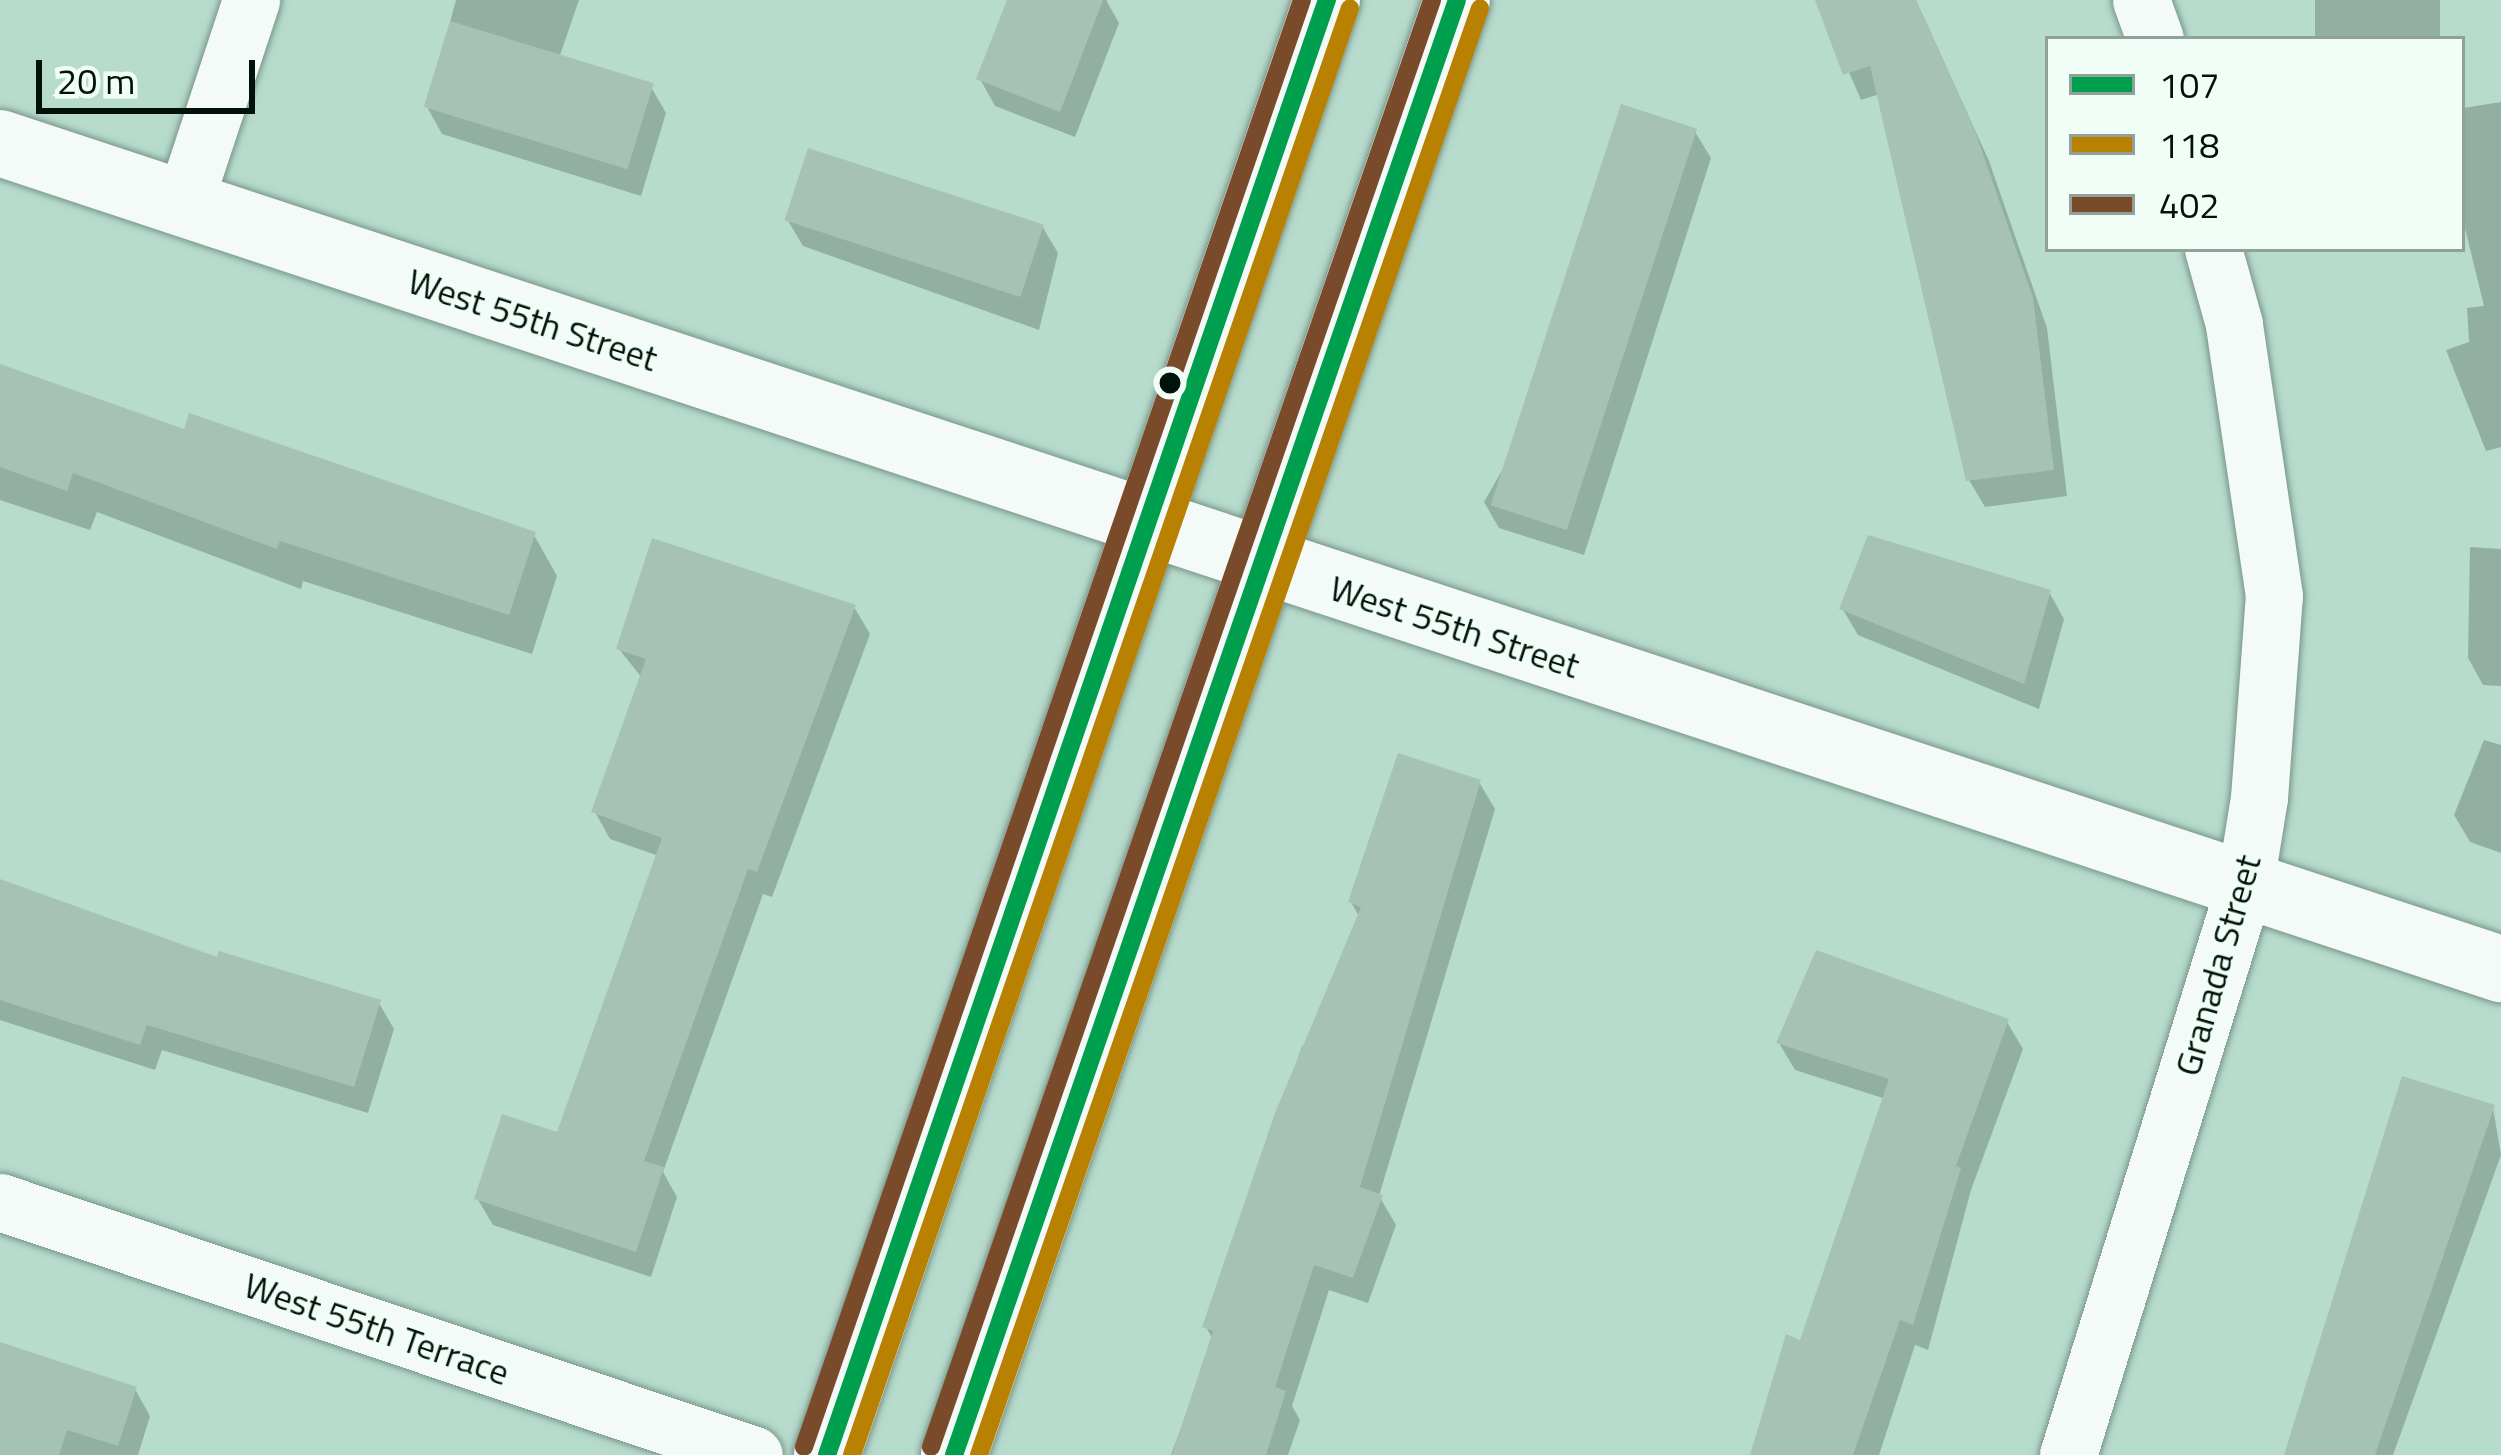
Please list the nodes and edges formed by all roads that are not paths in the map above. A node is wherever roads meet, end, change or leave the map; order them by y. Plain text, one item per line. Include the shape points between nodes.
1 (251, 0) edge
2 (1327, 0) edge
3 (1457, 0) edge
4 (2141, 0) edge
5 (2154, 36) edge
6 (0, 143) edge
7 (184, 203) junction
8 (2214, 252) edge
9 (1149, 526) junction
10 (1265, 564) junction
11 (2245, 884) junction
12 (2501, 969) edge
13 (0, 1202) edge
14 (754, 1455) edge
15 (826, 1455) edge
16 (954, 1455) edge
17 (2068, 1455) edge

1 - 7 street
2 - 9 main road
3 - 10 main road
4 - 5 street
6 - 7 main road, West 55th Street
7 - 9 main road, West 55th Street
8 - 11 street, Granada Street via 2234,324 2274,596
9 - 10 main road, West 55th Street
9 - 15 main road
10 - 11 main road, West 55th Street
10 - 16 main road
11 - 12 main road, West 55th Street
11 - 17 street, Granada Street
13 - 14 street, West 55th Terrace

